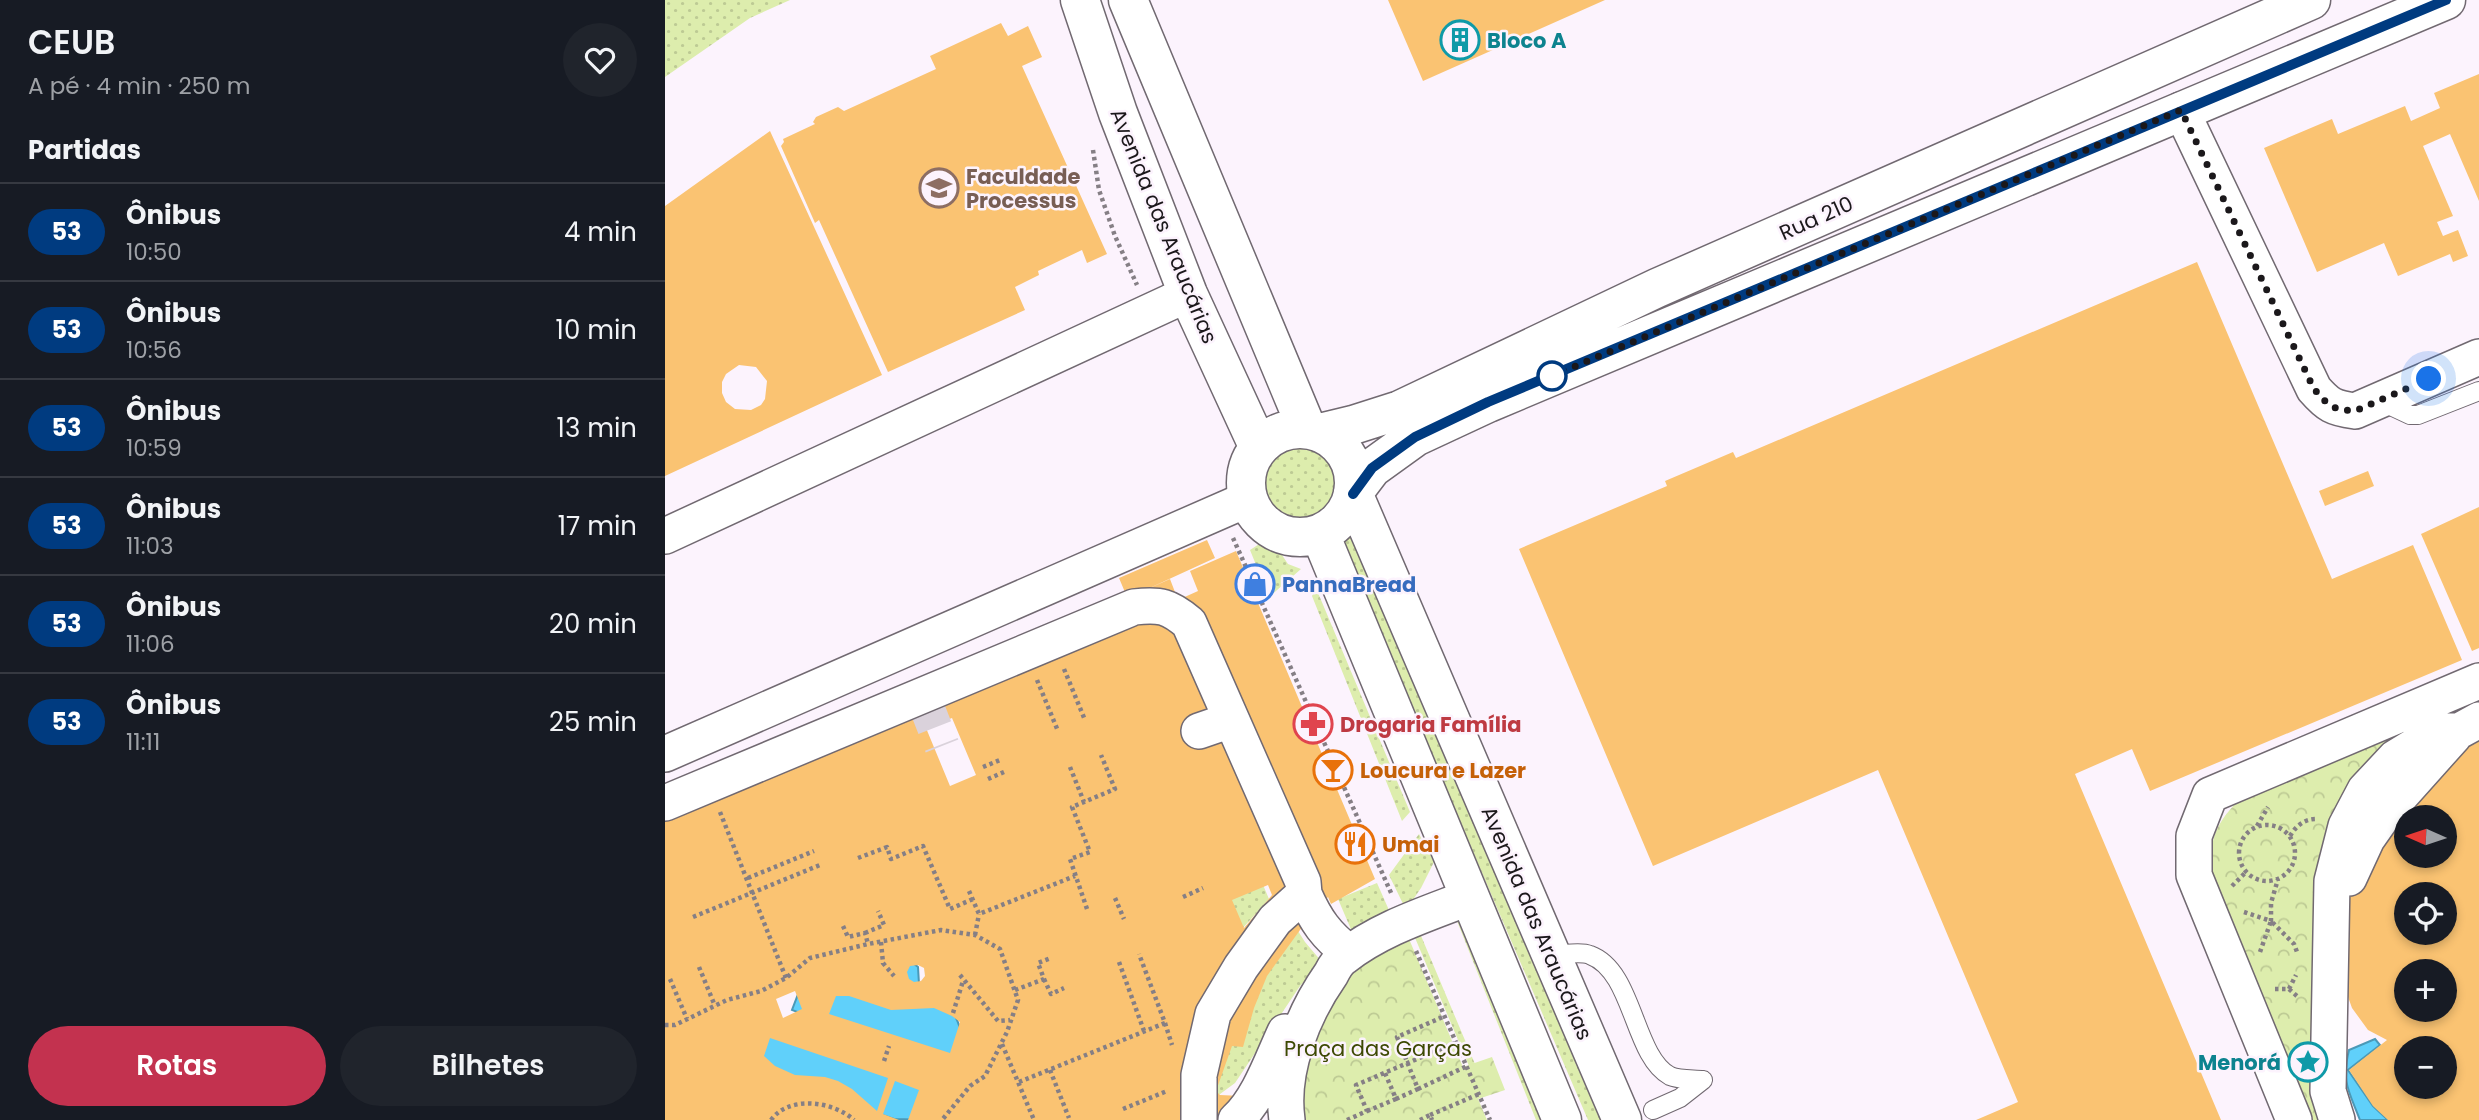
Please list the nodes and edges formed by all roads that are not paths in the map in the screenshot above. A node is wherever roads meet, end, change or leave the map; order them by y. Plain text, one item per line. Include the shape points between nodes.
1 (1080, 0) edge
2 (1128, 0) edge
3 (2311, 0) edge
4 (2446, 0) edge
5 (2181, 110) junction
6 (1188, 294) junction
7 (2479, 357) edge
8 (2479, 391) edge
9 (2378, 400) junction
10 (1313, 431) junction
11 (1259, 448) junction
12 (1353, 494) junction
13 (1235, 505) junction
14 (1320, 534) junction
15 (665, 536) edge
16 (2479, 681) edge
17 (2469, 726) edge
18 (665, 754) edge
19 (665, 803) edge
20 (1304, 894) junction
21 (1470, 897) junction
22 (1349, 953) junction
23 (1551, 954) junction
24 (1327, 979) junction
25 (1294, 1051) junction
26 (1263, 1105) edge
27 (1637, 1115) edge
28 (1199, 1116) edge
29 (1236, 1120) edge
30 (1287, 1120) edge
31 (1562, 1120) edge
32 (2294, 1120) edge
33 (2337, 1120) edge

1 - 6 main road, Avenida das Araucárias
2 - 10 main road
3 - 10 main road, Rua 210 via 1657,288 1400,410
4 - 5 main road, Rua 210
5 - 9 street via 2314,389 2337,409 2355,411
5 - 12 main road, Rua 210 via 1488,402 1415,437 1372,468
6 - 11 main road, Avenida das Araucárias
6 - 15 street
7 - 9 street
8 - 9 lane via 2418,415
10 - 11 main road via 1280,433
10 - 12 main road via 1336,442 1347,457
11 - 13 main road
12 - 14 main road via 1347,510
12 - 23 main road, Avenida das Araucárias
13 - 14 main road via 1285,536
13 - 18 street
14 - 21 main road
16 - 32 street via 2210,796 2194,836 2194,875
17 - 33 street via 2439,731 2395,758 2365,790 2346,825 2332,881 2330,943 2328,1091
19 - 20 street via 891,725 1134,607 1153,604 1173,609 1189,623 1211,717 1303,882
20 - 22 street via 1328,937
20 - 28 street via 1275,920 1213,1014 1199,1075
21 - 22 street via 1404,923
21 - 31 main road
22 - 24 street
23 - 27 main road, Avenida das Araucárias
23 - 27 lane via 1589,955 1610,970 1656,1064 1672,1077 1703,1080 1680,1098
24 - 25 street via 1317,992
24 - 26 street via 1313,980
25 - 26 street
25 - 30 street via 1285,1104
26 - 28 street via 1240,1088 1214,1112
26 - 29 street

